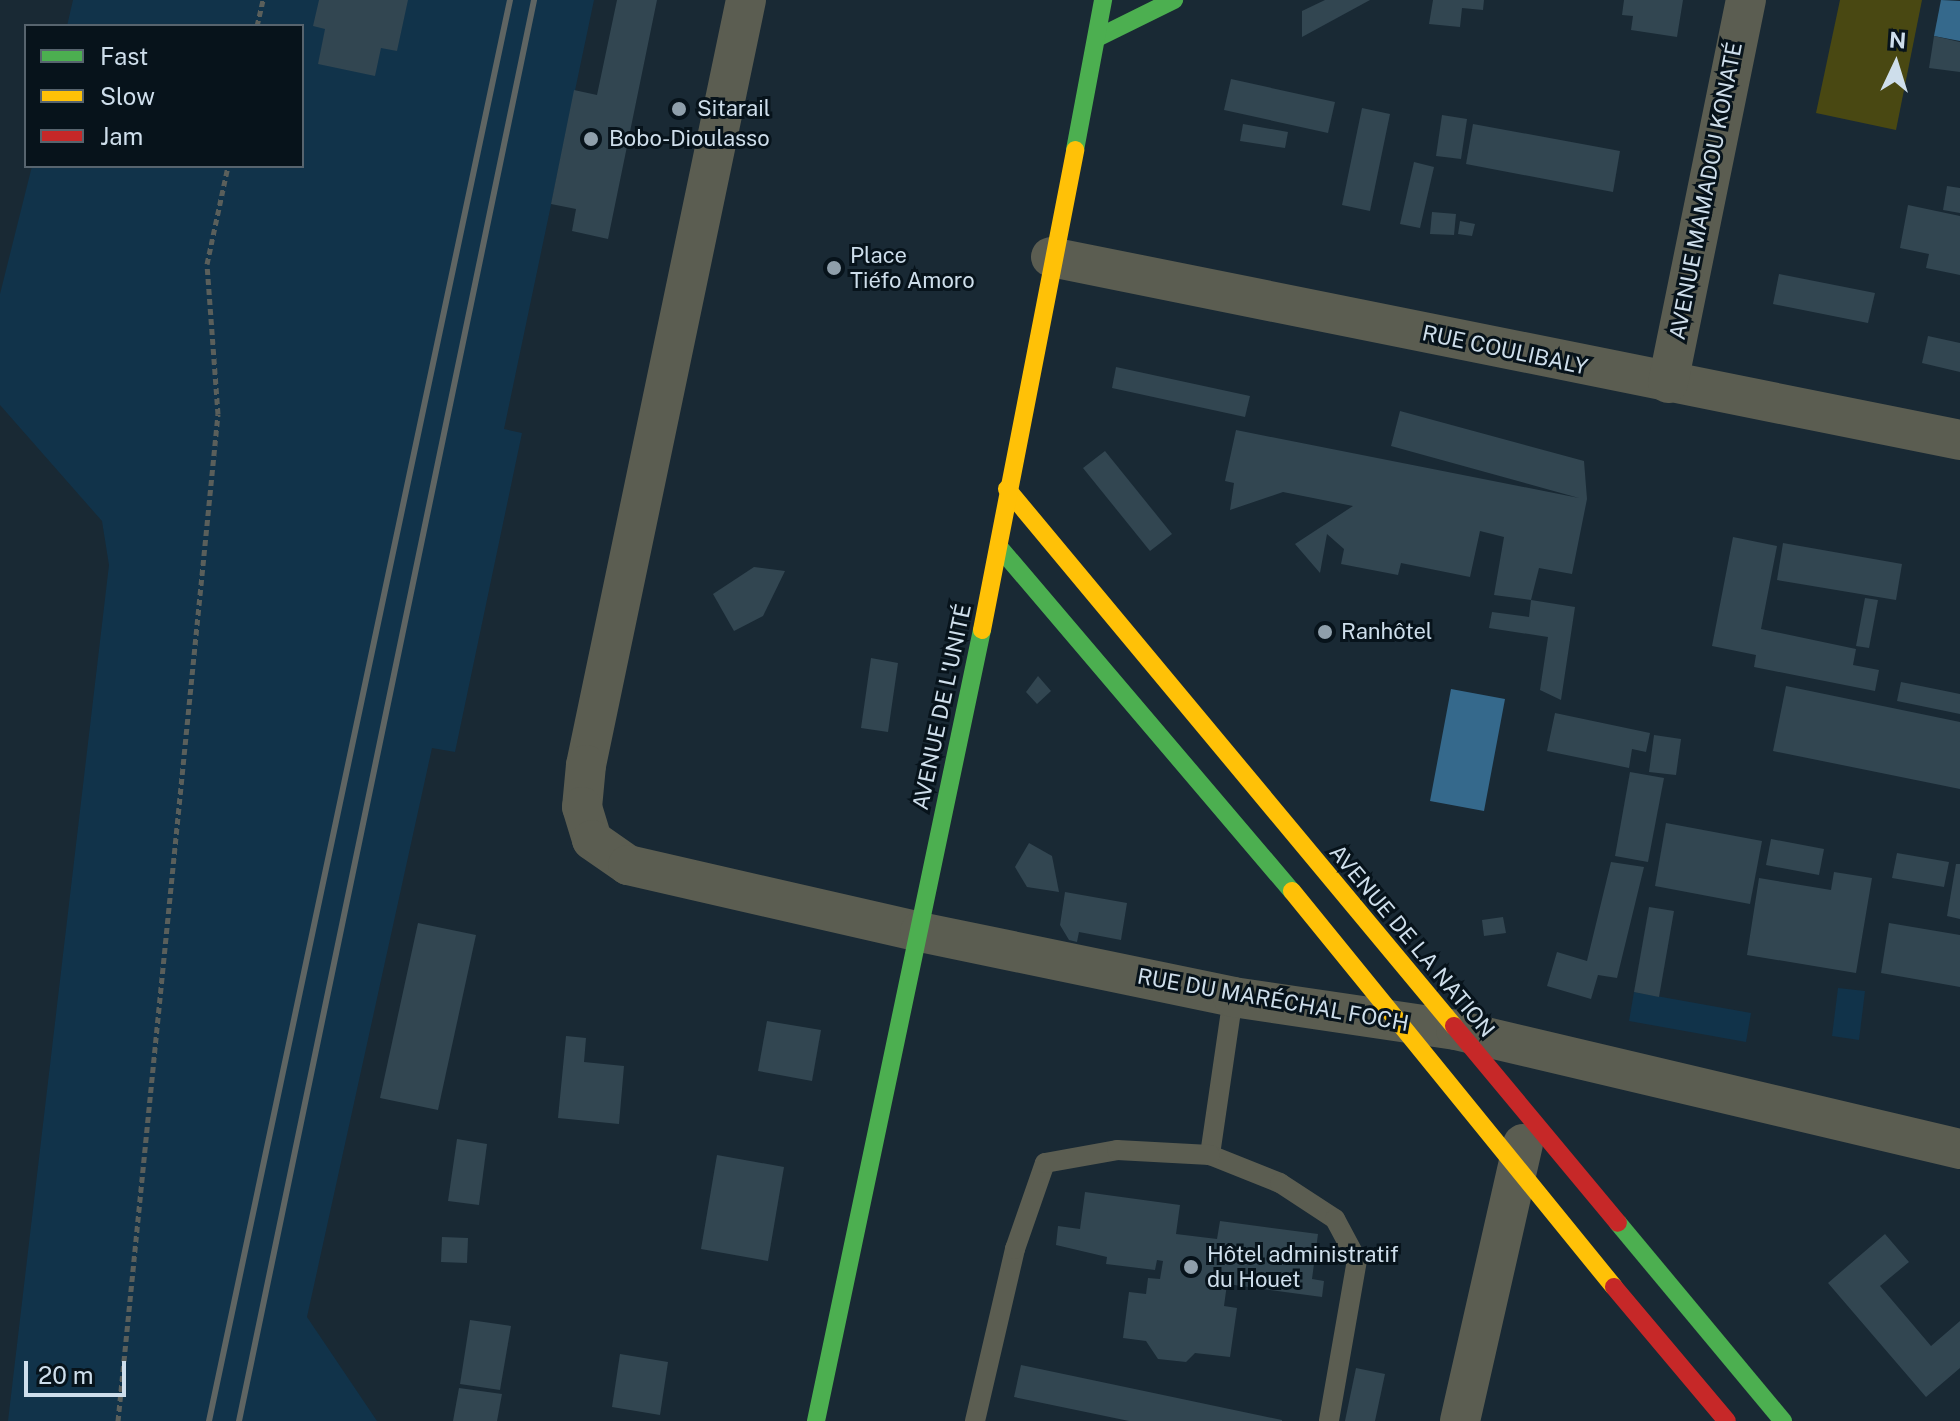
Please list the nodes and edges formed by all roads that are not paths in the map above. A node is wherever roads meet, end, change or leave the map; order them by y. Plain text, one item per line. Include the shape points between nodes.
1 (746, 0) edge
2 (1103, 0) edge
3 (1174, 0) edge
4 (1746, 0) edge
5 (1097, 38) junction
6 (1051, 257) junction
7 (1668, 383) junction
8 (1960, 440) edge
9 (1007, 489) junction
10 (999, 547) junction
11 (920, 932) junction
12 (1233, 997) junction
13 (1405, 1024) junction
14 (1456, 1030) junction
15 (1529, 1120) junction
16 (1960, 1149) edge
17 (1210, 1155) junction
18 (1516, 1170) junction
19 (816, 1421) edge
20 (975, 1421) edge
21 (1329, 1421) edge
22 (1460, 1421) edge
23 (1727, 1421) edge
24 (1783, 1421) edge

1 - 11 street, RUE DU MARÉCHAL FOCH via 586,765 582,807 592,840 628,865
2 - 5 main road, AVENUE DE L'UNITÉ
3 - 5 main road
4 - 7 street, AVENUE MAMADOU KONATÉ
5 - 6 main road, AVENUE DE L'UNITÉ
6 - 7 street, RUE COULIBALY
6 - 9 main road, AVENUE DE L'UNITÉ
7 - 8 street, RUE COULIBALY
9 - 10 main road, AVENUE DE L'UNITÉ
9 - 14 main road, AVENUE DE LA NATION
10 - 11 main road, AVENUE DE L'UNITÉ
10 - 13 main road
11 - 12 street, RUE DU MARÉCHAL FOCH
11 - 19 main road, AVENUE DE L'UNITÉ
12 - 13 street, RUE DU MARÉCHAL FOCH
12 - 17 lane
13 - 14 street, RUE DU MARÉCHAL FOCH
13 - 18 main road
14 - 15 main road, AVENUE DE LA NATION
14 - 16 street, RUE DU MARÉCHAL FOCH
15 - 18 street
15 - 24 main road, AVENUE DE LA NATION
17 - 20 lane via 1117,1150 1045,1163 1015,1249
17 - 21 lane via 1280,1183 1335,1219 1357,1260
18 - 22 street
18 - 23 main road

